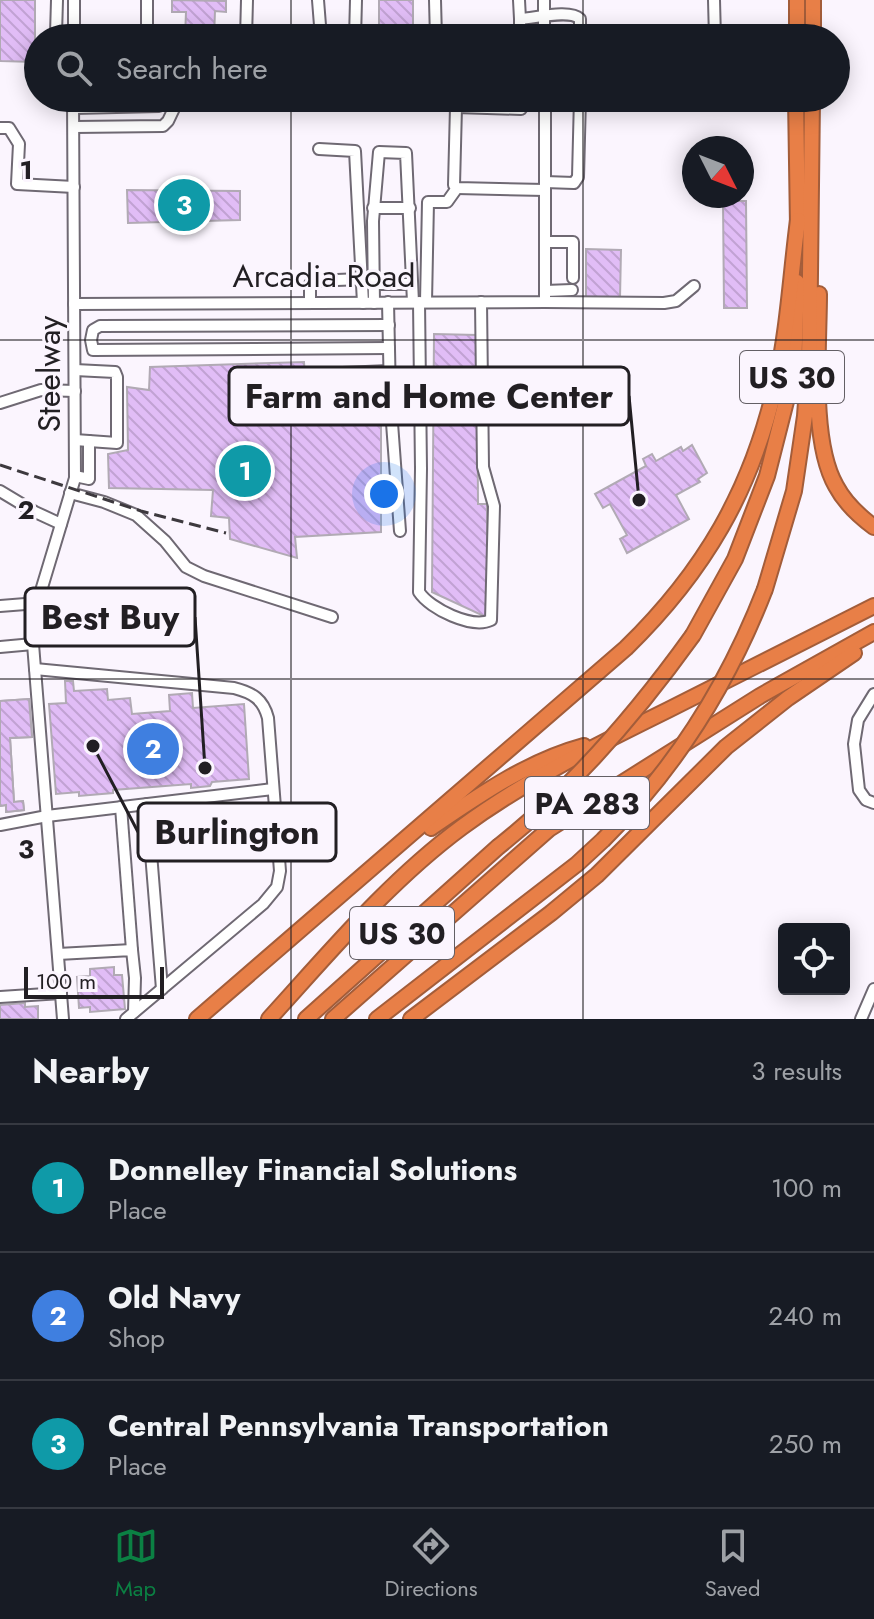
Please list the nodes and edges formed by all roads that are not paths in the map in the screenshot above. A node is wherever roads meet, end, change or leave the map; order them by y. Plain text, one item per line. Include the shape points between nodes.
1 (57, 0) edge
2 (74, 0) edge
3 (147, 0) edge
4 (247, 0) edge
5 (318, 0) edge
6 (356, 0) edge
7 (435, 0) edge
8 (519, 0) edge
9 (544, 0) edge
10 (714, 0) edge
11 (797, 0) edge
12 (813, 0) edge
13 (544, 18) junction
14 (520, 19) junction
15 (56, 24) edge
16 (74, 24) edge
17 (147, 24) edge
18 (246, 24) edge
19 (320, 24) edge
20 (355, 24) edge
21 (436, 24) edge
22 (520, 24) edge
23 (544, 24) edge
24 (580, 24) edge
25 (715, 24) edge
26 (797, 24) edge
27 (813, 24) edge
28 (74, 112) edge
29 (172, 112) edge
30 (456, 112) edge
31 (545, 112) edge
32 (580, 112) edge
33 (796, 112) edge
34 (812, 112) edge
35 (74, 127) junction
36 (0, 128) edge
37 (319, 149) dead end
38 (545, 186) junction
39 (74, 187) junction
40 (457, 188) junction
41 (373, 208) junction
42 (410, 208) junction
43 (798, 220) junction
44 (810, 230) junction
45 (545, 242) junction
46 (361, 279) junction
47 (373, 284) junction
48 (412, 284) junction
49 (694, 286) dead end
50 (545, 296) junction
51 (388, 302) junction
52 (419, 302) junction
53 (481, 302) junction
54 (138, 303) junction
55 (310, 303) junction
56 (369, 303) junction
57 (74, 304) junction
58 (139, 325) junction
59 (389, 325) junction
60 (389, 348) junction
61 (75, 349) junction
62 (93, 350) junction
63 (75, 370) junction
64 (389, 371) junction
65 (75, 391) junction
66 (390, 396) junction
67 (0, 403) edge
68 (75, 440) junction
69 (89, 441) junction
70 (75, 476) junction
71 (0, 491) edge
72 (70, 493) junction
73 (61, 524) junction
74 (874, 527) edge
75 (400, 531) dead end
76 (0, 606) edge
77 (874, 606) edge
78 (36, 608) junction
79 (332, 617) dead end
80 (874, 632) edge
81 (874, 639) edge
82 (33, 644) junction
83 (0, 647) edge
84 (35, 669) junction
85 (874, 694) edge
86 (608, 740) junction
87 (273, 789) junction
88 (874, 803) edge
89 (147, 804) junction
90 (121, 807) junction
91 (47, 816) junction
92 (0, 825) edge
93 (380, 862) junction
94 (132, 950) junction
95 (58, 954) junction
96 (162, 989) junction
97 (61, 993) junction
98 (873, 995) edge
99 (0, 997) edge
100 (130, 1016) edge
101 (63, 1019) edge
102 (197, 1019) edge
103 (269, 1019) edge
104 (306, 1019) edge
105 (333, 1019) edge
106 (377, 1019) edge
107 (411, 1019) edge
108 (861, 1019) edge

1 - 15 street
2 - 16 street
3 - 17 street
4 - 18 street
5 - 19 street
6 - 20 street
7 - 21 street
8 - 14 street
9 - 13 street
10 - 25 street
11 - 26 highway
12 - 27 highway
13 - 14 street
13 - 23 street
13 - 24 street via 574,14
14 - 22 street
28 - 35 street, Steelway
29 - 35 street via 163,126
30 - 40 street
31 - 38 street
32 - 38 street via 578,177 574,183
33 - 43 highway, US 30
34 - 44 highway, US 30
35 - 39 street, Steelway
36 - 39 street via 9,128 19,144 17,184
37 - 46 street via 355,151
38 - 40 street
38 - 45 street
39 - 57 street, Steelway
40 - 52 street via 447,202 428,202
41 - 42 street
41 - 42 street via 379,152 406,153
41 - 47 street
42 - 48 street
43 - 93 highway via 776,380 761,437 733,506 697,568 626,648
43 - 104 highway, US 30, bridge via 794,370 788,399 746,533 693,635 603,750
44 - 74 highway via 819,279 822,442 834,484
44 - 106 highway, US 30, bridge via 809,361 794,491 765,589 740,649 705,711 647,794 603,840
45 - 50 street
45 - 50 street via 573,242 573,284
46 - 55 street via 313,281
46 - 56 street
47 - 48 street
47 - 56 street
48 - 52 street
49 - 50 street via 676,301 664,303
50 - 53 street, Arcadia Road
51 - 52 street, Arcadia Road
51 - 56 street, Arcadia Road
51 - 59 street
52 - 53 street, Arcadia Road
52 - 53 street via 419,592 444,610 484,624 491,620 494,506 483,467
54 - 55 street, Arcadia Road
54 - 57 street, Arcadia Road
54 - 58 street
55 - 56 street, Arcadia Road
57 - 61 street, Steelway
58 - 59 street
58 - 62 street via 100,326 93,330
59 - 60 street
60 - 62 street
60 - 64 street
61 - 62 street
61 - 63 street, Steelway
63 - 65 street, Steelway
63 - 69 street via 115,372 117,377 117,443
64 - 66 street
64 - 66 street via 319,374 318,395
65 - 67 street via 41,390
65 - 68 street, Steelway
66 - 75 street
68 - 69 street
68 - 70 street, Steelway
69 - 70 street via 89,479
70 - 72 street, Steelway
71 - 73 street
72 - 73 street, Steelway
72 - 79 street via 136,515 186,567 204,576
73 - 78 street, Steelway
76 - 78 street
77 - 86 highway, PA 283
78 - 82 street, Steelway
80 - 105 highway, PA 283 via 760,696 558,823
81 - 107 highway via 762,717 597,875
82 - 83 street
82 - 84 street, Steelway
84 - 87 street via 249,692 265,706 268,718
84 - 91 street, Steelway
85 - 88 street via 858,720 854,744 859,790
86 - 93 highway via 522,771
86 - 103 highway, PA 283 via 514,791 429,854 358,921
87 - 89 street
87 - 96 street via 277,887
89 - 90 street
89 - 96 street
90 - 91 street
90 - 94 street
91 - 92 street
91 - 95 street, Steelway
93 - 102 highway
94 - 95 street
94 - 100 street
95 - 97 street, Steelway
96 - 100 street
97 - 99 street
97 - 101 street, Steelway
98 - 108 street

